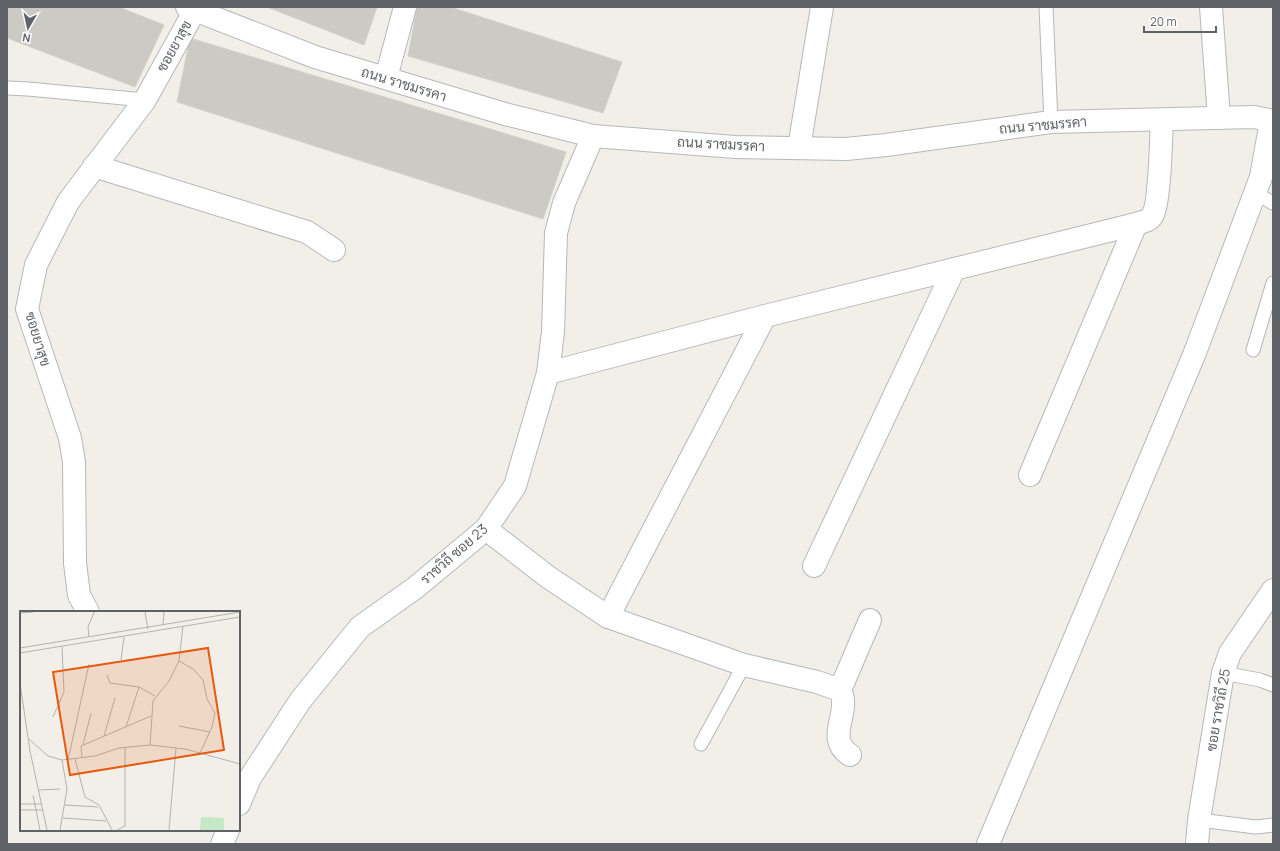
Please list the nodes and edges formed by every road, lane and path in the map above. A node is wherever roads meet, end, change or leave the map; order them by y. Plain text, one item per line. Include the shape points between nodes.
1 (405, 7) edge
2 (822, 7) edge
3 (1046, 7) edge
4 (1211, 7) edge
5 (191, 9) edge
6 (386, 78) junction
7 (7, 88) edge
8 (145, 100) junction
9 (1219, 118) junction
10 (1162, 120) junction
11 (1272, 121) edge
12 (1051, 122) junction
13 (593, 136) junction
14 (799, 148) junction
15 (94, 166) junction
16 (1264, 198) edge
17 (1136, 224) junction
18 (334, 250) dead end
19 (954, 269) junction
20 (1273, 283) edge
21 (765, 316) junction
22 (1253, 350) dead end
23 (548, 373) junction
24 (1030, 475) dead end
25 (486, 529) junction
26 (814, 566) dead end
27 (1273, 590) edge
28 (87, 611) edge
29 (608, 617) junction
30 (870, 620) dead end
31 (744, 665) junction
32 (1223, 673) junction
33 (1273, 685) edge
34 (840, 690) junction
35 (701, 744) dead end
36 (850, 755) dead end
37 (245, 773) edge
38 (240, 799) edge
39 (1199, 820) junction
40 (1273, 826) edge
41 (228, 831) edge
42 (222, 844) edge
43 (988, 844) edge
44 (1197, 844) edge

1 - 6 street
2 - 14 street
3 - 12 lane
4 - 9 street
5 - 6 street, ถนน ราชมรรคา via 315,57
5 - 8 street, ซอยยาสุข
6 - 13 street, ถนน ราชมรรคา via 505,114
7 - 8 lane
8 - 15 street, ซอยยาสุข
9 - 10 street, ถนน ราชมรรคา
9 - 11 street, ถนน ราชมรรคา via 1254,117
10 - 12 street, ถนน ราชมรรคา
10 - 17 street via 1153,214 1149,219
11 - 16 street via 1261,176
12 - 14 street, ถนน ราชมรรคา via 886,145 846,149
13 - 14 street, ถนน ราชมรรคา
13 - 23 street, ราชวิถี ซอย 23 via 564,203 556,233 553,332
15 - 18 street via 307,232
15 - 28 street, ซอยยาสุข via 68,202 36,265 27,309 70,438 74,462 75,563 79,595
16 - 43 street via 1191,363
17 - 19 street
17 - 24 street
19 - 21 street
19 - 26 street
20 - 22 lane
21 - 23 street
21 - 29 street
23 - 25 street, ราชวิถี ซอย 23 via 515,486
25 - 29 street via 548,577
25 - 37 street, ราชวิถี ซอย 23 via 415,588 360,627
27 - 32 street, ซอย ราชวิถี 25 via 1230,653
29 - 31 street
30 - 34 street
31 - 34 street via 818,682
31 - 35 lane
32 - 33 lane
32 - 39 street, ซอย ราชวิถี 25
34 - 36 street via 843,698 838,738 843,750
37 - 38 street, ราชวิถี ซอย 23
39 - 40 lane via 1256,827
39 - 44 street, ซอย ราชวิถี 25
41 - 42 street

